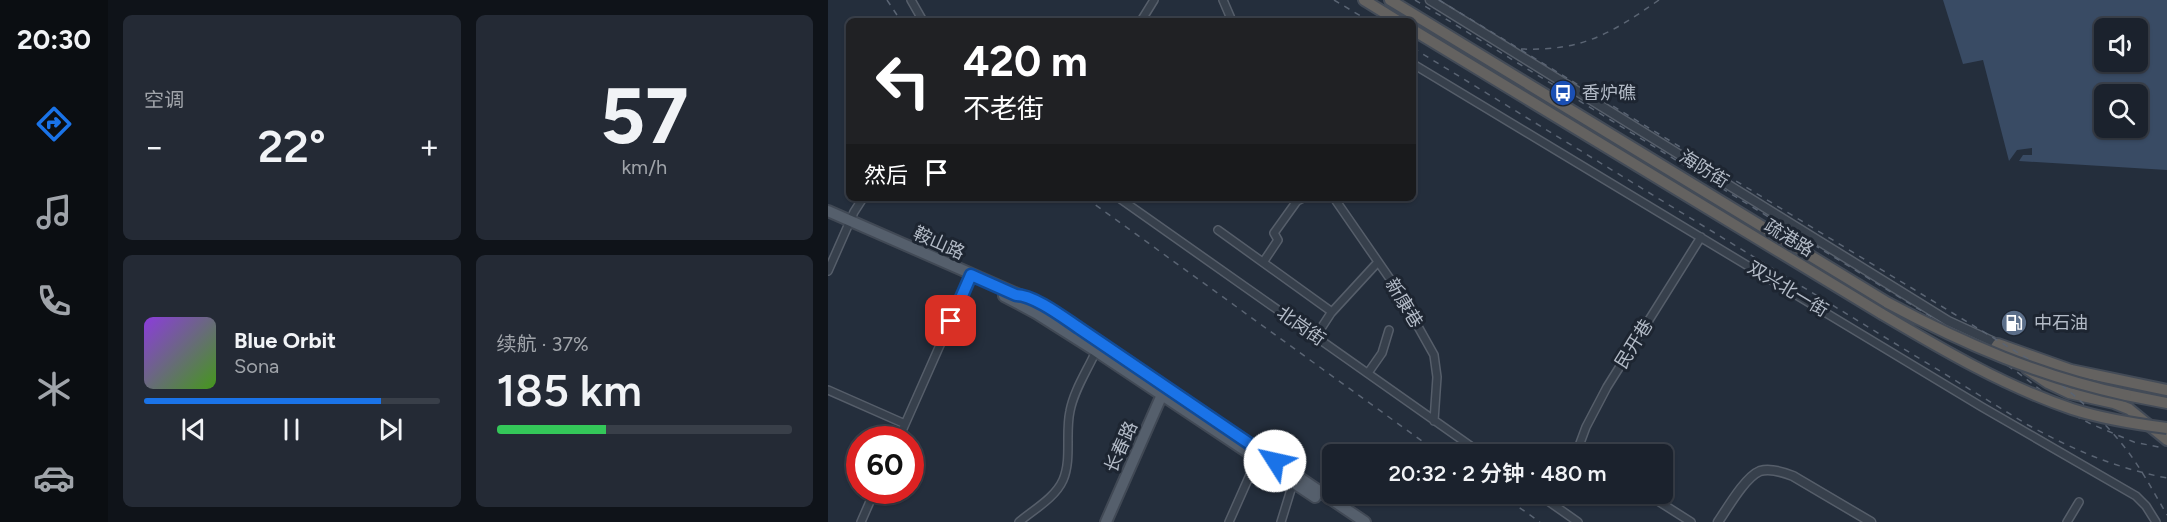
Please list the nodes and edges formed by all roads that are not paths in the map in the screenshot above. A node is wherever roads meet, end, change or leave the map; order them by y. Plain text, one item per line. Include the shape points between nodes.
1 (911, 0) edge
2 (1154, 0) edge
3 (1364, 0) edge
4 (1390, 0) edge
5 (1403, 0) edge
6 (1430, 0) edge
7 (1223, 2) edge
8 (921, 18) edge
9 (1143, 18) edge
10 (1231, 18) edge
11 (1393, 18) edge
12 (1416, 32) edge
13 (1416, 66) edge
14 (1593, 124) junction
15 (861, 201) edge
16 (1123, 201) edge
17 (1297, 201) edge
18 (1336, 201) edge
19 (828, 211) edge
20 (828, 218) edge
21 (849, 224) junction
22 (1218, 230) dead end
23 (1701, 237) junction
24 (1264, 261) junction
25 (1378, 262) junction
26 (828, 272) edge
27 (970, 278) junction
28 (1332, 312) junction
29 (1389, 330) dead end
30 (1316, 336) junction
31 (1997, 346) joint
32 (1096, 351) junction
33 (2021, 356) junction
34 (2053, 365) junction
35 (1368, 373) junction
36 (2048, 383) junction
37 (828, 390) edge
38 (1164, 390) junction
39 (2167, 390) edge
40 (2167, 403) edge
41 (1434, 421) junction
42 (905, 424) joint
43 (2167, 428) edge
44 (2167, 440) edge
45 (1467, 444) edge
46 (1580, 444) edge
47 (1257, 459) junction
48 (1293, 483) junction
49 (2079, 502) dead end
50 (869, 504) edge
51 (1553, 504) edge
52 (1663, 504) edge
53 (861, 522) edge
54 (1019, 522) edge
55 (1106, 522) edge
56 (1229, 522) edge
57 (1281, 522) edge
58 (1353, 522) edge
59 (1365, 522) edge
60 (1578, 522) edge
61 (1691, 522) edge
62 (1718, 522) edge
63 (1871, 522) edge
64 (2067, 522) edge
65 (2156, 522) edge

1 - 8 street
2 - 9 street
3 - 11 highway
4 - 14 highway, 疏港路
5 - 14 highway, 疏港路 via 1552,93
6 - 31 street, 海防街 via 1948,321
7 - 10 street
12 - 43 highway, 疏港路, bridge via 1978,369 2041,397 2104,418
13 - 23 street, 双兴北一街
14 - 40 highway, 疏港路, bridge via 1888,303 1947,334 2070,382
15 - 21 street
16 - 30 street, 北岗街
17 - 24 street via 1274,233 1278,240
18 - 25 street, 新康巷
19 - 21 main road, 鞍山路
20 - 21 main road, 鞍山路
21 - 26 street
21 - 27 main road, 鞍山路
22 - 24 street
23 - 46 street, 民开巷 via 1607,387
23 - 65 street, 双兴北一街 via 2136,496
24 - 28 street
25 - 28 street
25 - 41 street, 新康巷 via 1434,355
27 - 32 main road, 鞍山路 via 1014,300
27 - 38 main road, 鞍山路 via 1047,307
27 - 42 street
28 - 30 street
29 - 35 street via 1382,353
30 - 35 street, 北岗街
31 - 33 highway
32 - 38 main road, 鞍山路
32 - 54 street via 1069,412 1068,461 1063,481
33 - 34 highway
33 - 36 highway
34 - 36 highway via 2045,375
34 - 39 highway
35 - 41 street, 北岗街
36 - 44 highway via 2077,396 2129,410
37 - 42 street
38 - 47 main road, 鞍山路
38 - 55 main road, 长春路
38 - 59 main road, 鞍山路
41 - 45 street, 北岗街
47 - 48 main road, 鞍山路
47 - 56 street
48 - 57 street
48 - 58 main road, 鞍山路
49 - 64 street
50 - 53 street
51 - 60 street
52 - 61 street
62 - 63 street via 1748,481 1761,471 1770,470 1793,476

